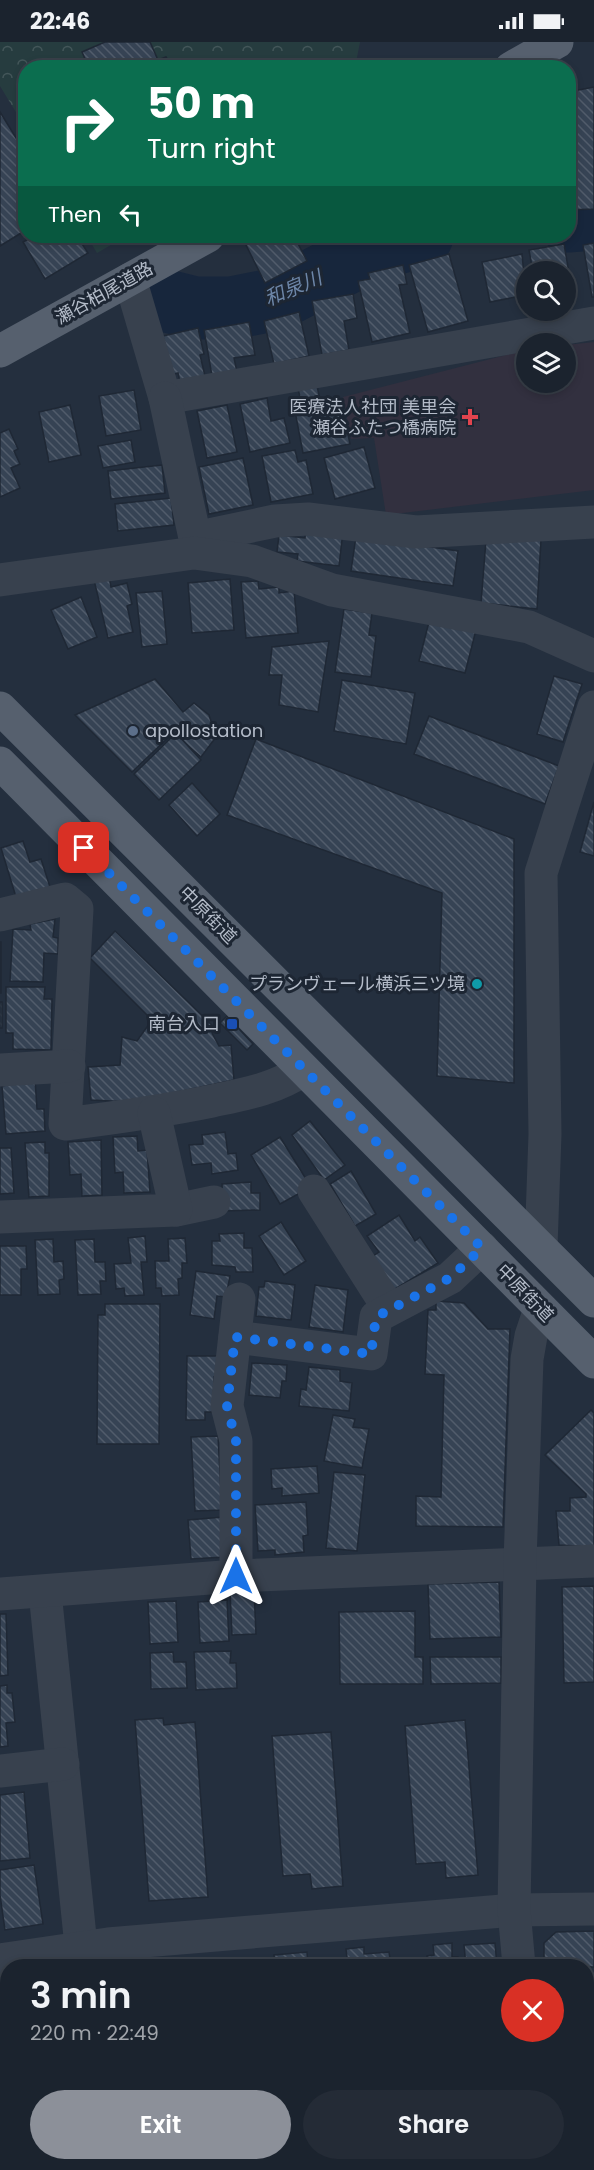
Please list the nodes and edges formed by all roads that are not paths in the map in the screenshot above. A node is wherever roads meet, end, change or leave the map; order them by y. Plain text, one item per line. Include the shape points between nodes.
1 (557, 42) edge
2 (525, 60) edge
3 (195, 243) edge
4 (130, 279) junction
5 (594, 323) edge
6 (0, 351) edge
7 (165, 398) junction
8 (594, 522) edge
9 (194, 546) junction
10 (0, 580) edge
11 (594, 656) edge
12 (0, 708) edge
13 (594, 708) edge
14 (0, 763) edge
15 (0, 915) edge
16 (69, 1066) junction
17 (0, 1070) edge
18 (303, 1070) junction
19 (154, 1113) junction
20 (314, 1191) dead end
21 (214, 1202) dead end
22 (176, 1210) junction
23 (0, 1217) edge
24 (541, 1247) junction
25 (482, 1248) junction
26 (239, 1299) dead end
27 (594, 1301) edge
28 (389, 1309) junction
29 (540, 1309) junction
30 (235, 1337) junction
31 (594, 1362) edge
32 (594, 1561) edge
33 (520, 1563) junction
34 (236, 1576) junction
35 (45, 1592) junction
36 (0, 1594) edge
37 (63, 1764) junction
38 (0, 1771) edge
39 (594, 1909) edge
40 (514, 1910) junction
41 (82, 1956) edge
42 (20, 1959) edge
43 (518, 1959) edge

1 - 2 main road
3 - 4 main road, 瀬谷柏尾道路
4 - 6 main road, 瀬谷柏尾道路
4 - 7 street
5 - 7 street
7 - 9 street
8 - 9 street via 416,532 308,519 275,521
9 - 10 street
9 - 11 street via 252,561 332,590 530,627
12 - 24 main road, 中原街道
13 - 24 street via 541,873 545,1134
14 - 18 main road, 中原街道
15 - 16 street via 65,899 77,909
16 - 17 street
16 - 19 street via 65,1124
18 - 19 street via 266,1089
18 - 25 main road, 中原街道
19 - 22 street
20 - 28 street
21 - 22 street
22 - 23 street
24 - 27 main road, 中原街道
25 - 28 street via 450,1278
25 - 29 main road, 中原街道
26 - 30 street
28 - 30 street via 376,1317 371,1354
29 - 31 main road, 中原街道
29 - 33 street via 527,1359
30 - 34 street via 227,1406 236,1441
32 - 33 street
33 - 34 street
33 - 40 street
34 - 35 street
35 - 36 street
35 - 37 street
37 - 38 street
37 - 41 street
39 - 40 street
40 - 41 street
40 - 43 street
41 - 42 street

